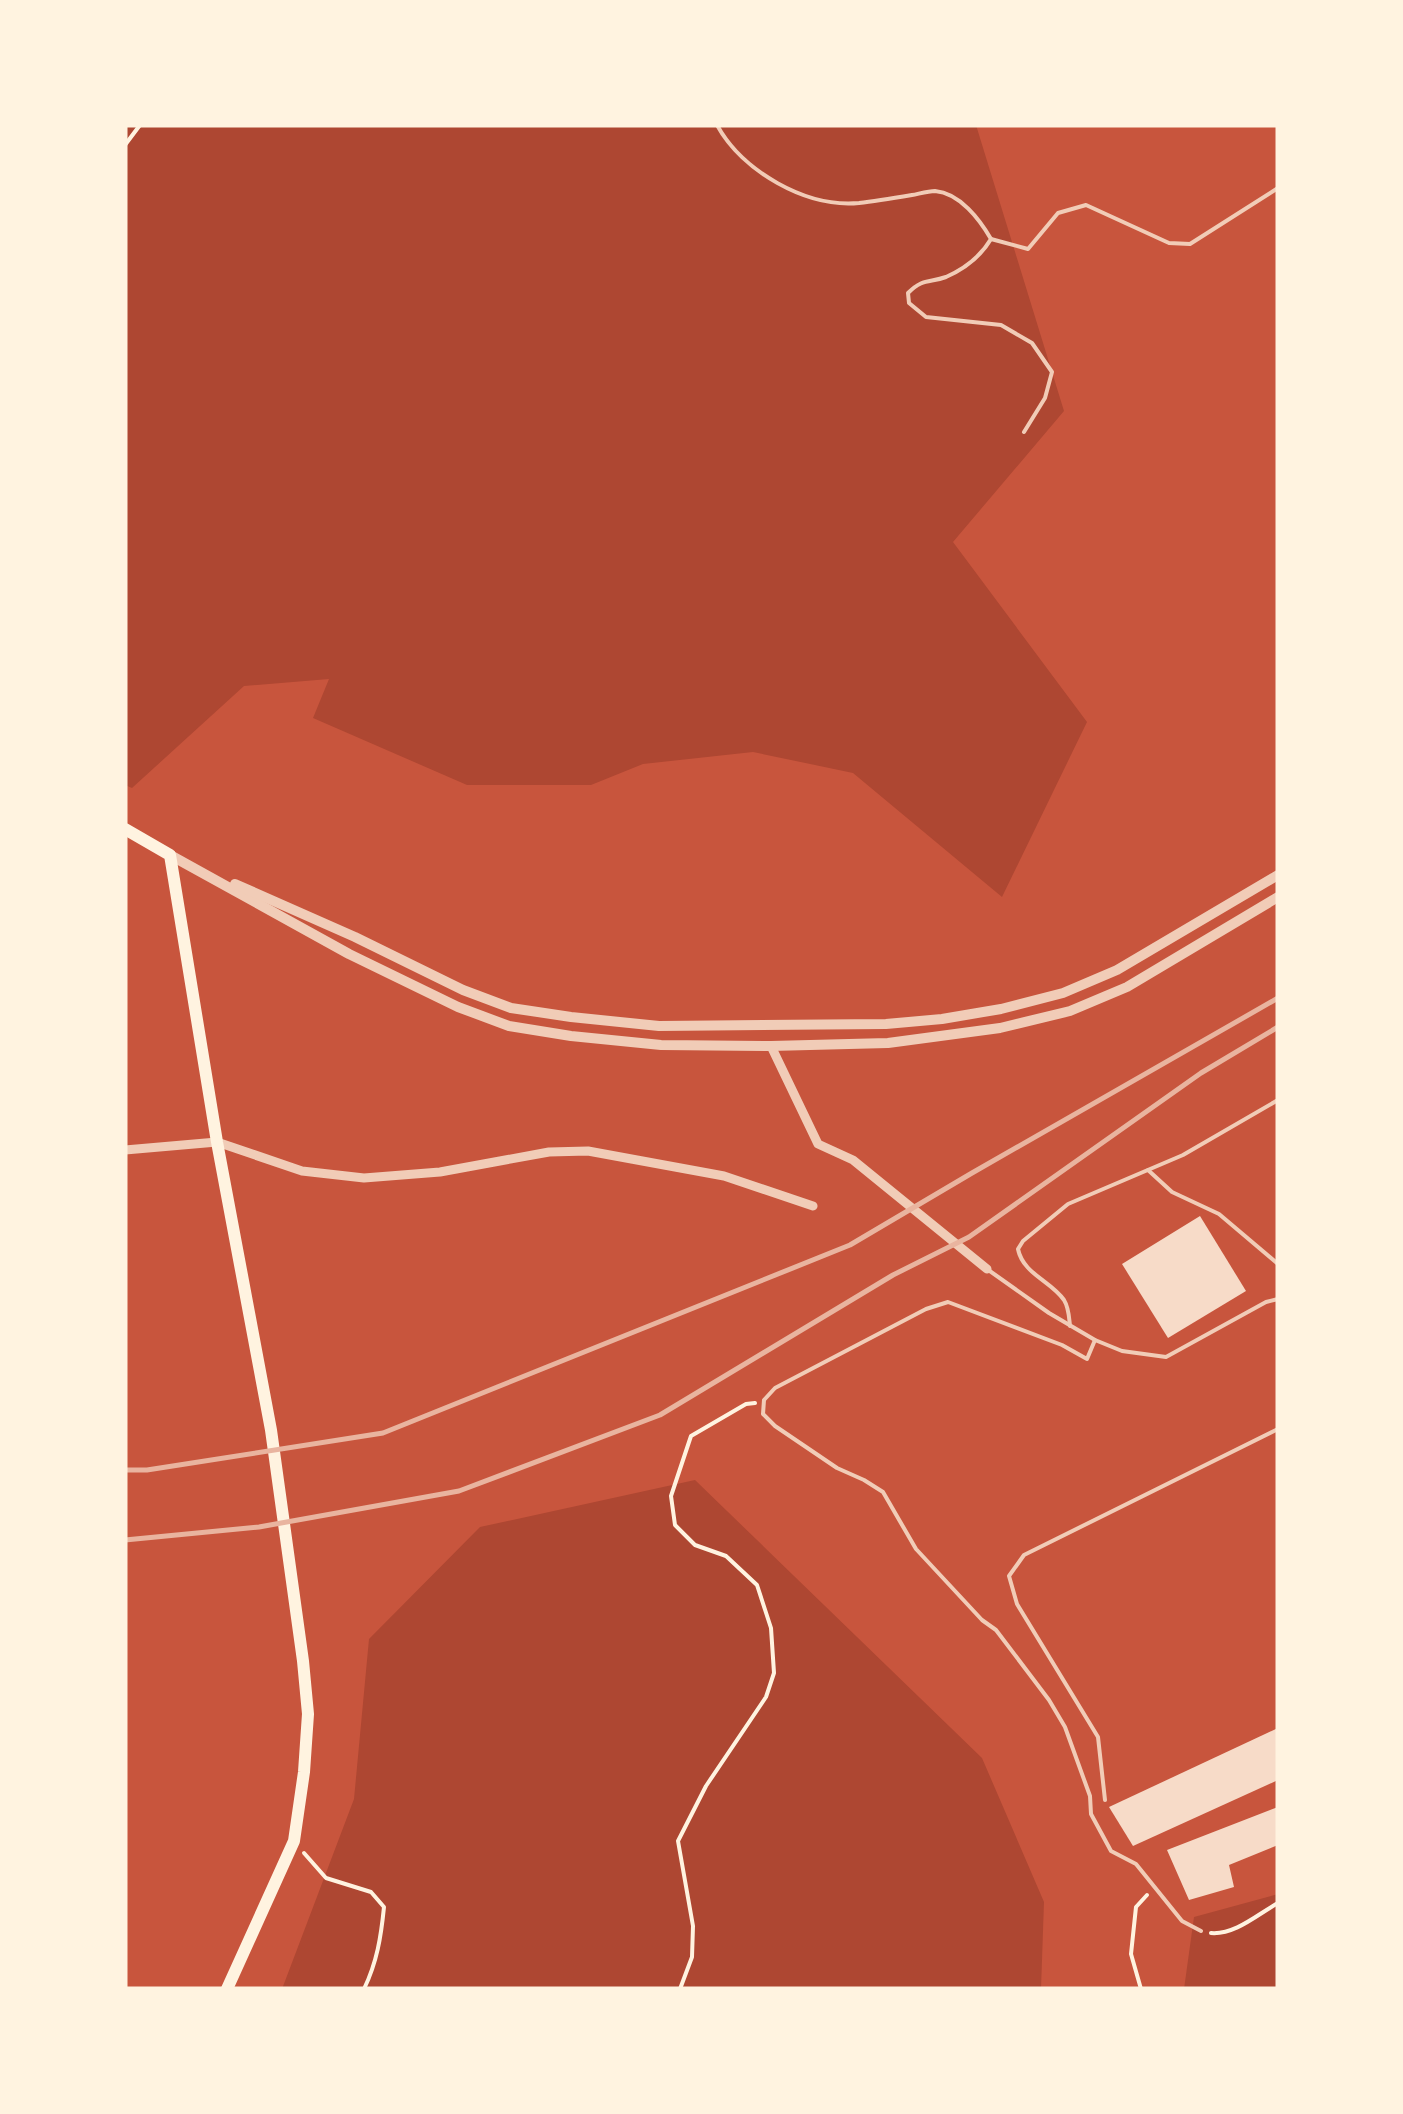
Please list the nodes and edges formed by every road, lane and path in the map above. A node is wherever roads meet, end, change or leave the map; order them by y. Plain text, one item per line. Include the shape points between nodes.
1 (140, 125) edge
2 (717, 125) edge
3 (125, 145) edge
4 (1278, 188) edge
5 (991, 240) junction
6 (1024, 432) dead end
7 (125, 829) edge
8 (170, 855) junction
9 (1278, 875) edge
10 (1278, 897) edge
11 (771, 1046) junction
12 (1278, 1100) edge
13 (218, 1142) junction
14 (125, 1150) edge
15 (1148, 1170) junction
16 (813, 1206) dead end
17 (1278, 1264) edge
18 (987, 1269) joint
19 (1278, 1299) edge
20 (1070, 1326) junction
21 (1095, 1340) junction
22 (764, 1403) junction
23 (1278, 1429) edge
24 (1105, 1800) dead end
25 (294, 1841) junction
26 (1152, 1887) junction
27 (1278, 1903) edge
28 (1201, 1931) joint
29 (227, 1989) edge
30 (364, 1989) edge
31 (680, 1989) edge
32 (1141, 1989) edge

1 - 3 path
2 - 5 lane via 744,158 813,199 853,204 935,191 957,200
4 - 5 lane via 1190,244 1170,243 1086,205 1058,213 1028,248
5 - 6 lane via 981,255 946,277 918,282 908,292 909,303 926,317 1001,325 1032,343 1052,372
7 - 8 main road
8 - 9 street via 511,1008 659,1026 886,1024 1001,1009 1117,970
8 - 11 street via 349,954 509,1026 660,1045
8 - 13 main road
10 - 11 street via 1127,987 1070,1011 904,1041
11 - 18 street via 818,1144 852,1160
12 - 15 lane
13 - 14 street
13 - 16 street via 302,1172 364,1178 588,1150 724,1176
13 - 25 main road via 271,1430 303,1661 308,1714
15 - 17 lane via 1172,1192 1219,1214
15 - 20 lane via 1068,1204 1018,1249 1027,1267 1062,1298
18 - 20 lane
19 - 21 lane via 1166,1357
20 - 21 lane
21 - 22 lane via 1087,1359 948,1302 775,1388
22 - 26 lane via 763,1414 775,1426 883,1492 916,1549 996,1630 1065,1727 1092,1814 1112,1851 1136,1864
22 - 31 path via 746,1404 690,1436 671,1496 675,1524 687,1539 726,1556 757,1586 771,1628 774,1673 678,1842 693,1926 692,1957
23 - 24 lane via 1024,1556 1009,1576 1017,1604 1098,1736
25 - 29 main road
25 - 30 path via 326,1878 371,1892 384,1907
26 - 28 lane via 1182,1921
26 - 32 path via 1136,1907 1131,1954
27 - 28 path via 1233,1930

